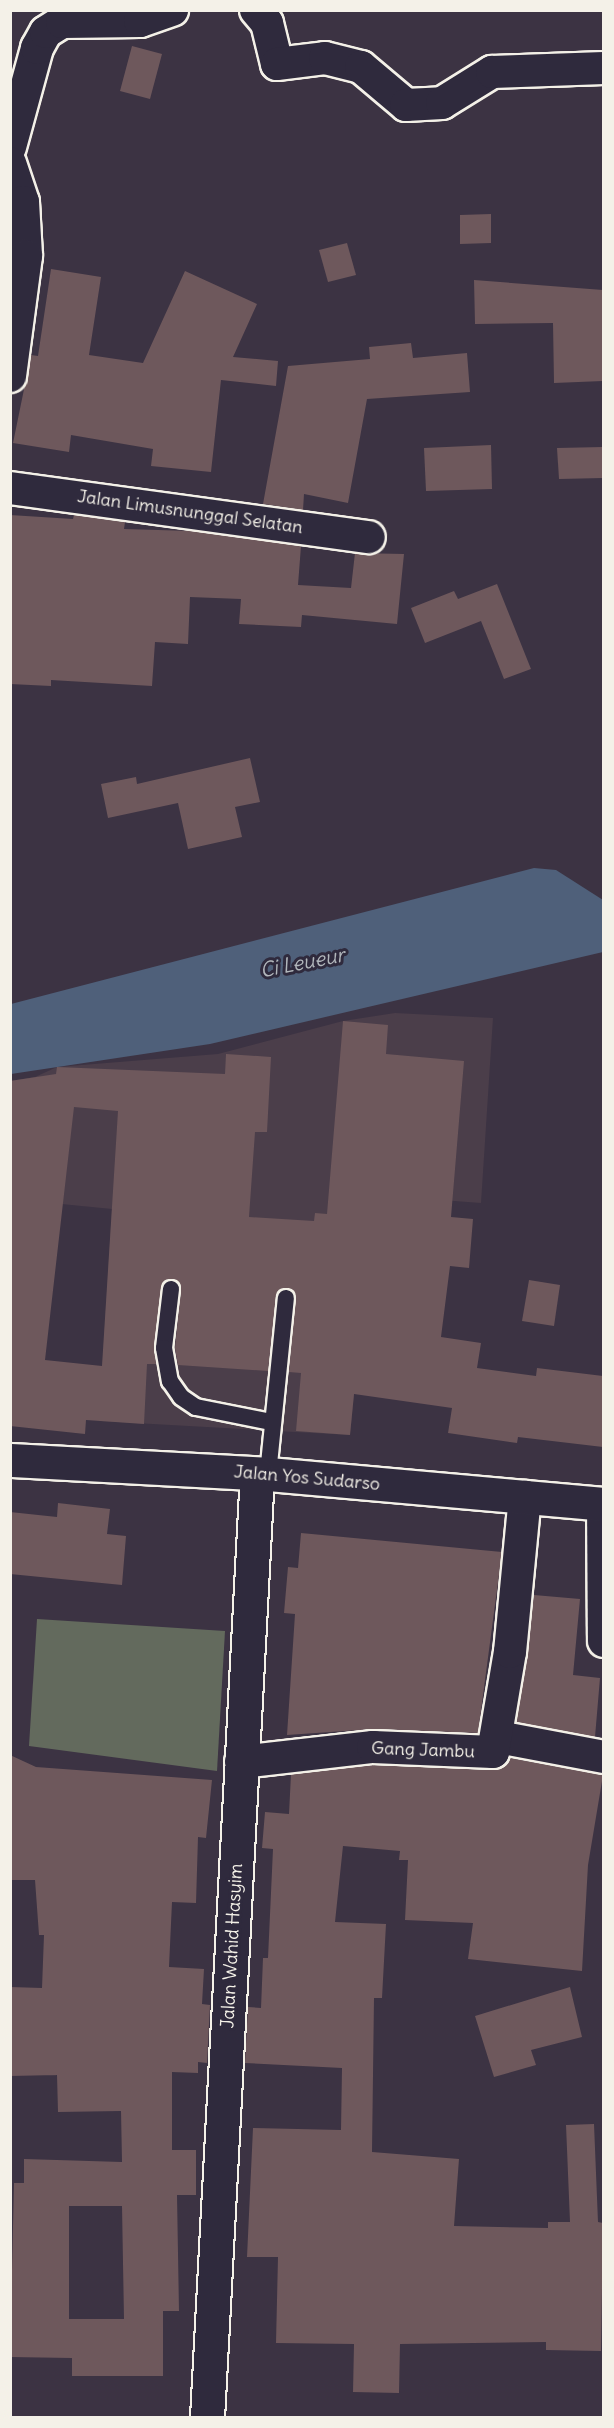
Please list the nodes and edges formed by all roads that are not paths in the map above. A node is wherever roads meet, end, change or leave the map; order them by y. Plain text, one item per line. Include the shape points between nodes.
1 (172, 10) edge
2 (256, 10) edge
3 (39, 21) edge
4 (603, 68) edge
5 (10, 147) edge
6 (10, 163) edge
7 (10, 376) edge
8 (10, 489) edge
9 (369, 537) dead end
10 (171, 1289) dead end
11 (286, 1298) dead end
12 (271, 1422) junction
13 (10, 1460) edge
14 (263, 1474) junction
15 (525, 1497) junction
16 (603, 1504) edge
17 (603, 1641) edge
18 (498, 1737) junction
19 (603, 1757) edge
20 (241, 1762) junction
21 (207, 2418) edge

1 - 3 street via 140,21
2 - 4 street via 267,23 276,64 325,58 361,67 406,105 442,103 492,72
3 - 5 street via 37,48
6 - 7 street via 26,224
8 - 9 street, Jalan Limusnunggal Selatan
10 - 12 lane via 164,1348 170,1381 181,1397 196,1407
11 - 12 lane
12 - 14 lane
13 - 14 street, Jalan Yos Sudarso
14 - 15 street, Jalan Yos Sudarso
14 - 20 street, Jalan Wahid Hasyim
15 - 16 street, Jalan Yos Sudarso
15 - 18 street, Gang Jambu
16 - 17 street
18 - 19 street
18 - 20 street, Gang Jambu via 489,1752 373,1747
20 - 21 street, Jalan Wahid Hasyim

